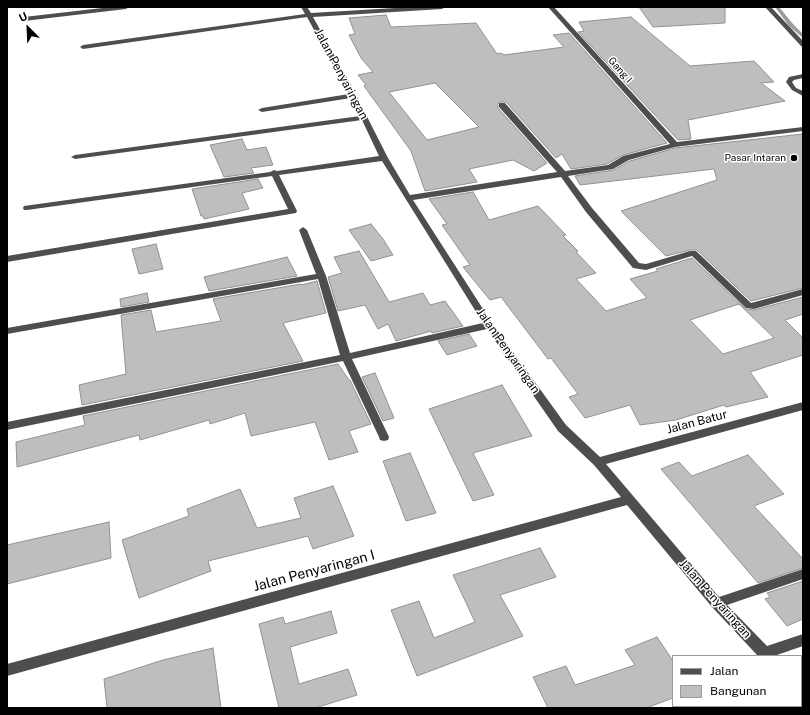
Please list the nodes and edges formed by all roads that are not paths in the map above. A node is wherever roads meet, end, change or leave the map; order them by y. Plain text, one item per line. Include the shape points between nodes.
1 (126, 7) edge
2 (304, 7) edge
3 (442, 7) edge
4 (551, 7) edge
5 (768, 7) edge
6 (310, 16) junction
7 (24, 19) dead end
8 (803, 45) edge
9 (82, 47) dead end
10 (803, 76) edge
11 (803, 94) edge
12 (353, 96) junction
13 (502, 106) dead end
14 (262, 110) dead end
15 (364, 118) junction
16 (803, 130) edge
17 (675, 145) junction
18 (75, 157) dead end
19 (384, 158) junction
20 (274, 172) junction
21 (562, 174) junction
22 (408, 198) junction
23 (27, 208) dead end
24 (303, 230) dead end
25 (7, 259) edge
26 (321, 276) junction
27 (803, 292) edge
28 (489, 325) junction
29 (7, 331) edge
30 (346, 357) junction
31 (803, 406) edge
32 (7, 426) edge
33 (384, 437) dead end
34 (598, 462) junction
35 (628, 500) junction
36 (803, 574) edge
37 (717, 603) junction
38 (803, 640) edge
39 (766, 655) edge
40 (7, 670) edge

1 - 7 street
2 - 6 street, Jalan Penyaringan
3 - 6 street
4 - 17 street, Gang I
5 - 8 street
6 - 9 street
6 - 12 street, Jalan Penyaringan
10 - 11 street via 791,78 789,82
12 - 14 street
12 - 15 street, Jalan Penyaringan
13 - 21 street
15 - 18 street
15 - 19 street, Jalan Penyaringan
16 - 17 street
17 - 21 street via 626,158 610,167
19 - 20 street
19 - 22 street, Jalan Penyaringan
20 - 23 street
20 - 25 street via 294,211
21 - 22 street
21 - 27 street via 636,266 646,267 693,253 749,306
22 - 28 street, Jalan Penyaringan
24 - 26 street
26 - 29 street
26 - 30 street
28 - 30 street
28 - 34 street, Jalan Penyaringan via 562,428
30 - 32 street
30 - 33 street
31 - 34 street, Jalan Batur
34 - 35 street, Jalan Penyaringan
35 - 37 street, Jalan Penyaringan
35 - 40 street, Jalan Penyaringan I
36 - 37 street
37 - 39 street, Jalan Penyaringan
38 - 39 street

